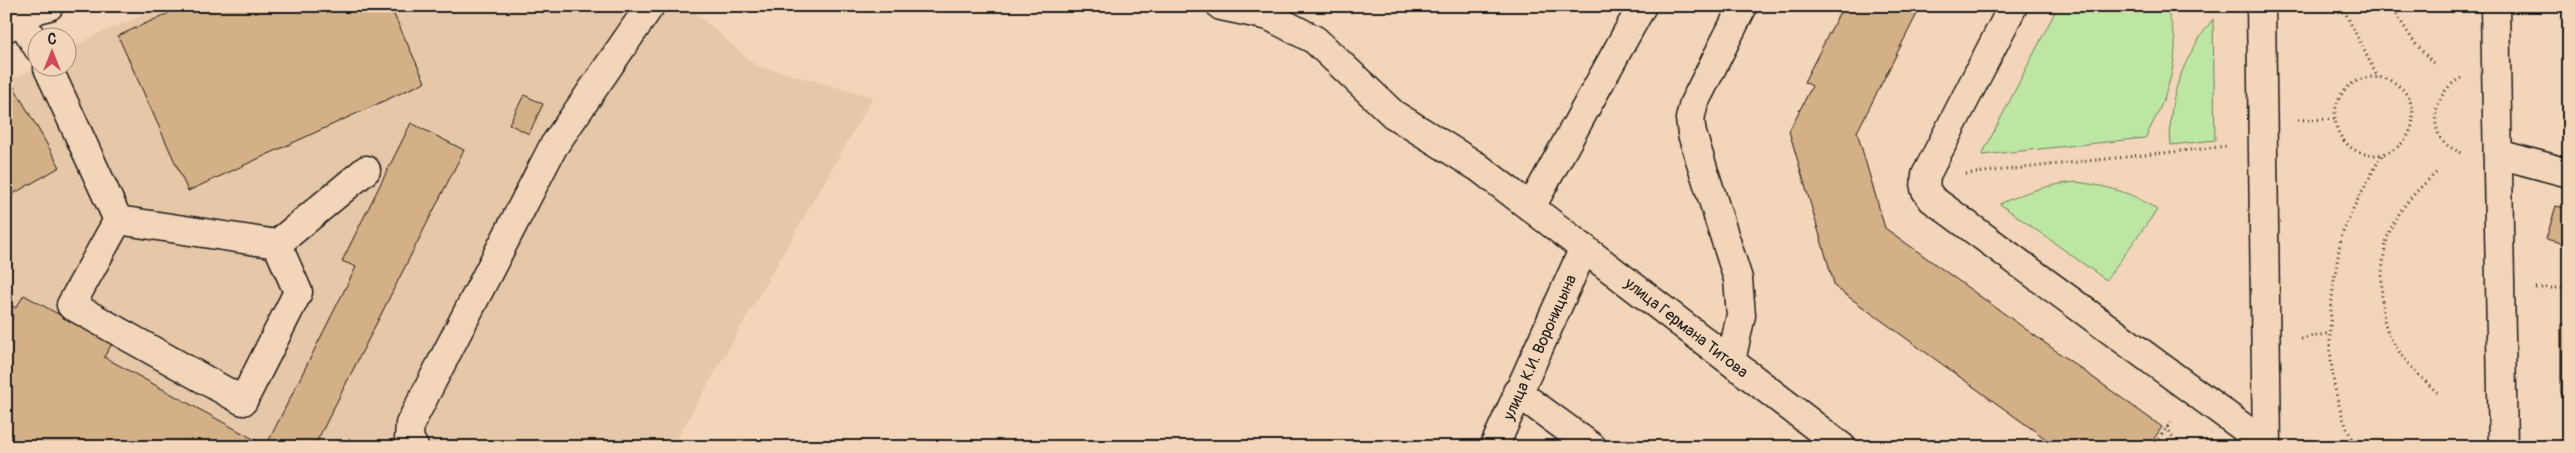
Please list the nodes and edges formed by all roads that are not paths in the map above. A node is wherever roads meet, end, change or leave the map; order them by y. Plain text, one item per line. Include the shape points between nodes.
1 (650, 6) edge
2 (1221, 6) edge
3 (1642, 6) edge
4 (1743, 6) edge
5 (2013, 6) edge
6 (2261, 6) edge
7 (2495, 6) edge
8 (1267, 11) edge
9 (30, 14) edge
10 (33, 28) edge
11 (53, 78) edge
12 (2498, 154) junction
13 (366, 170) dead end
14 (2569, 173) edge
15 (1531, 207) junction
16 (118, 220) junction
17 (277, 244) junction
18 (1584, 248) junction
19 (1731, 361) junction
20 (1518, 392) junction
21 (2268, 446) edge
22 (414, 447) edge
23 (1494, 447) edge
24 (1592, 447) edge
25 (1842, 447) edge
26 (2503, 447) edge

1 - 22 street via 553,147 410,424 409,439
2 - 8 street, улица Германа Титова
3 - 15 street
4 - 19 street via 1690,118 1692,134 1738,279 1740,315
5 - 21 street via 1926,178 1925,188 1932,200
6 - 21 street
7 - 12 street
8 - 15 street, улица Германа Титова via 1315,40 1394,114 1478,167
9 - 10 street
11 - 16 street
12 - 14 street
12 - 26 street
13 - 17 street
15 - 18 street, улица Германа Титова
16 - 17 street
16 - 17 street via 71,305 243,401 298,292
18 - 19 street, улица Германа Титова
18 - 20 street, улица К.И. Вороницына
19 - 25 street, улица Германа Титова
20 - 23 street, улица К.И. Вороницына
20 - 24 street

